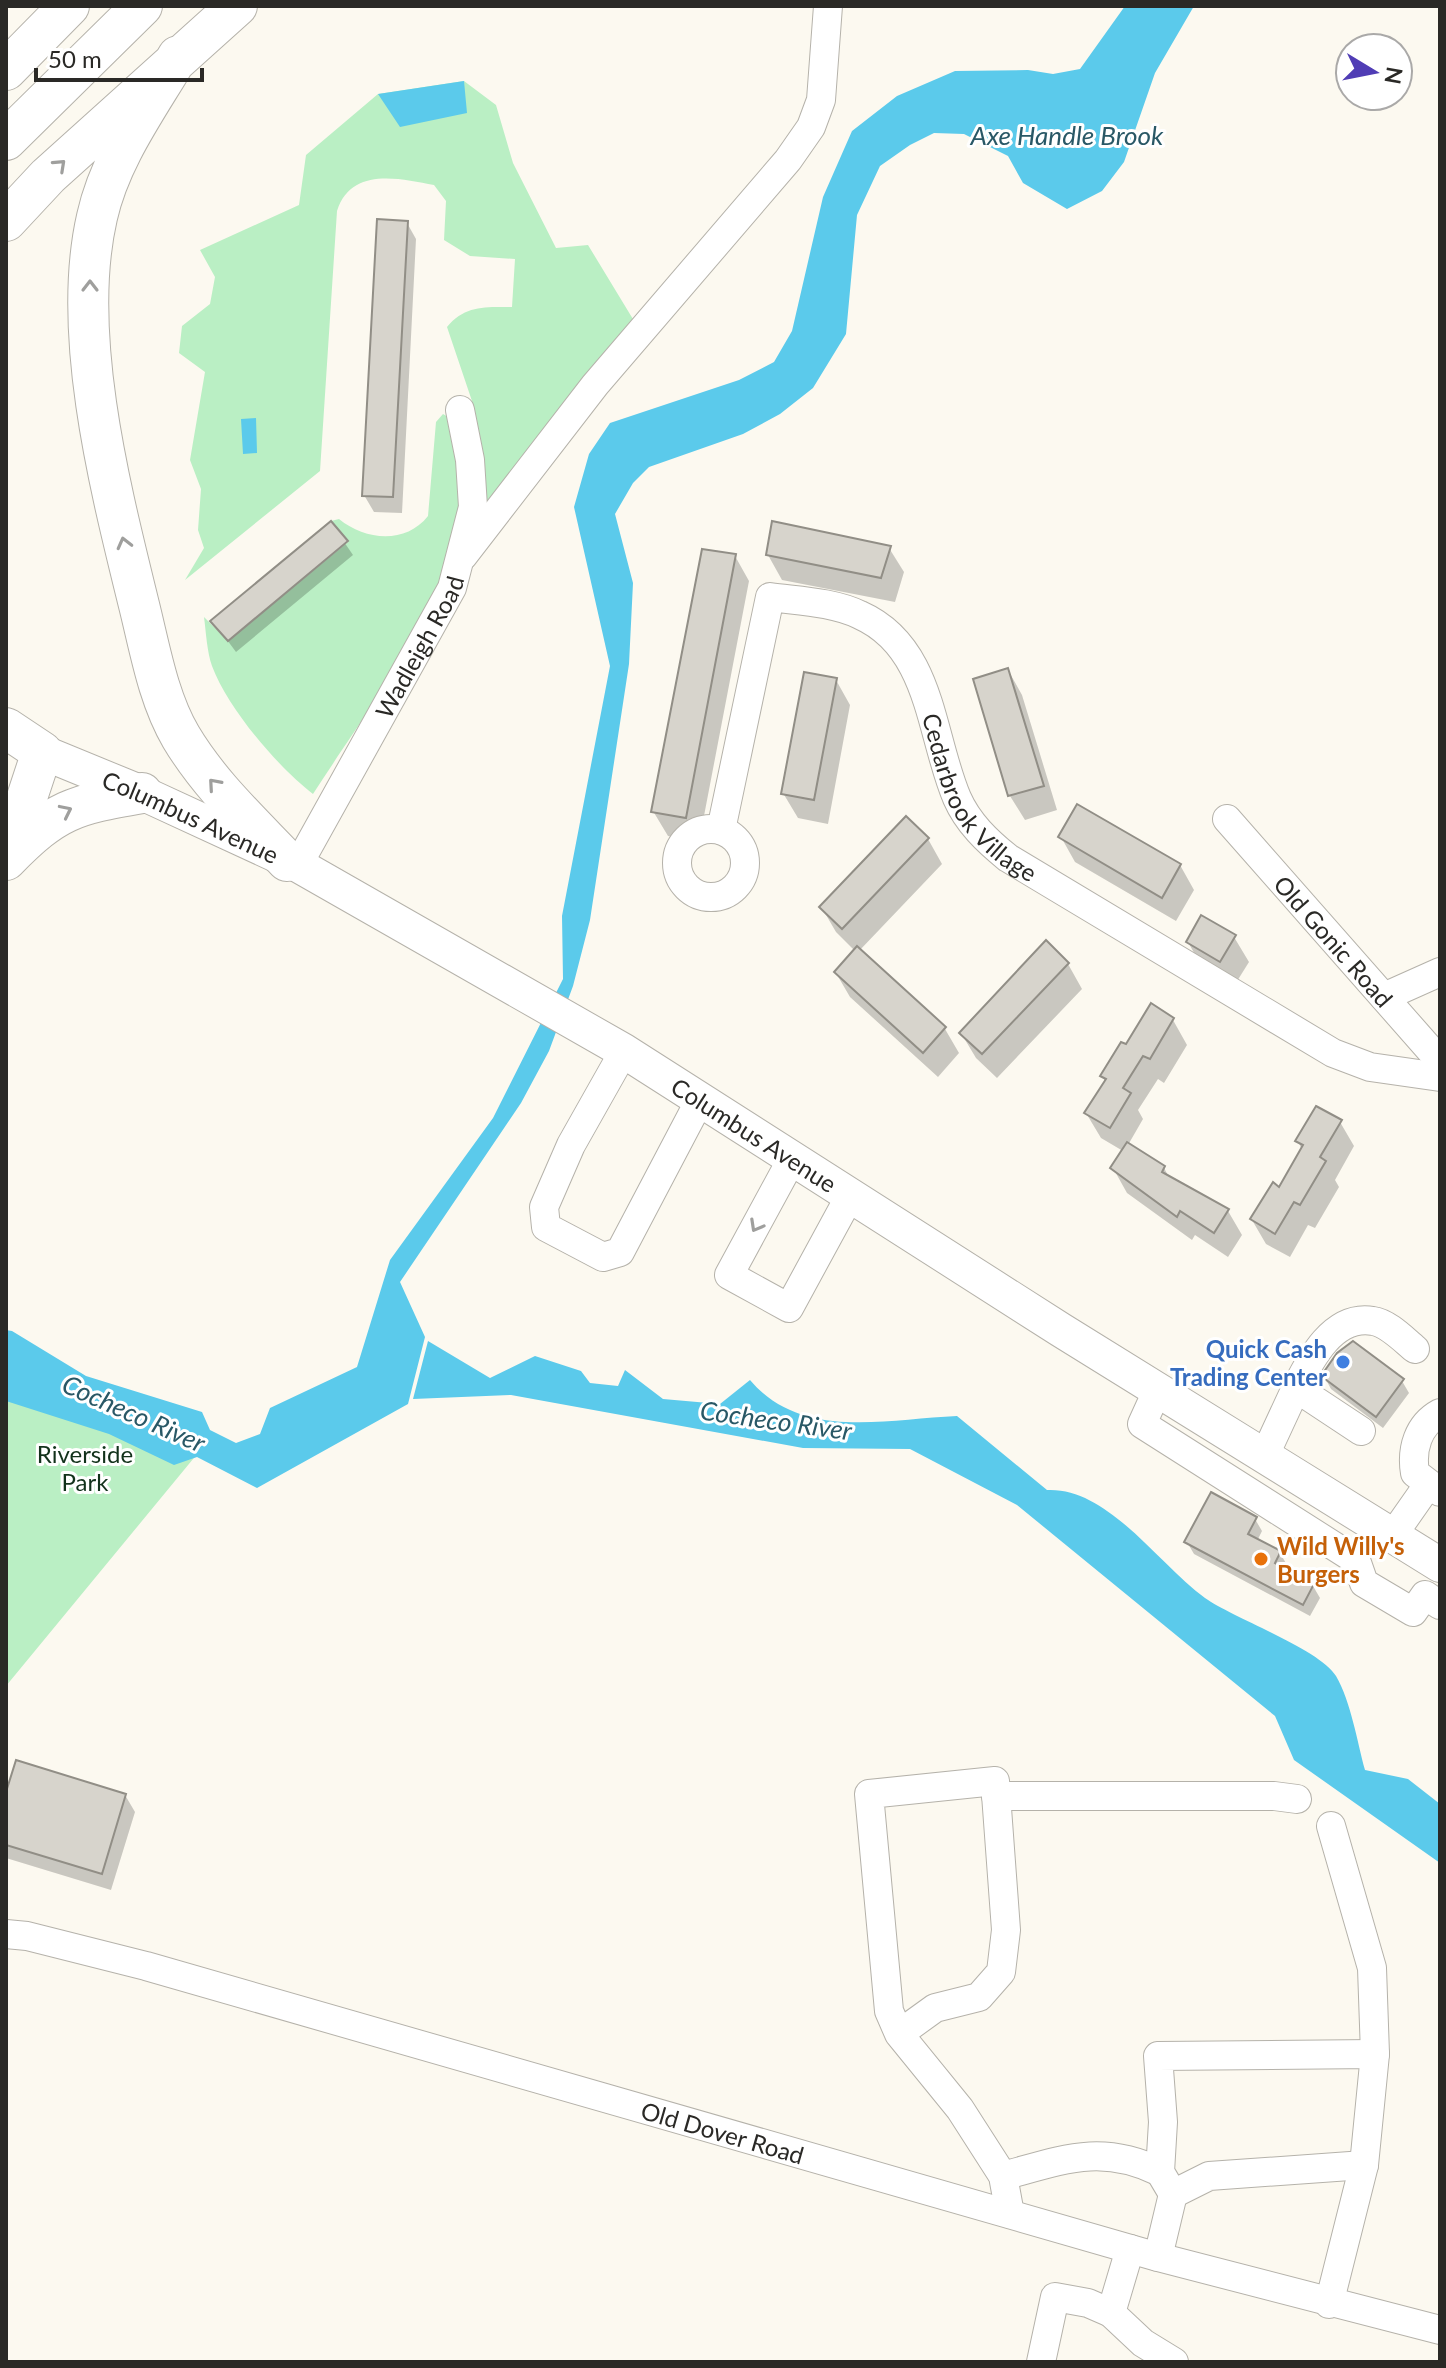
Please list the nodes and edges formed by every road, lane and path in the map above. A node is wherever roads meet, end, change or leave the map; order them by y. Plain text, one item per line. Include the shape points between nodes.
1 (69, 6) edge
2 (142, 6) edge
3 (237, 6) edge
4 (828, 6) edge
5 (178, 56) junction
6 (6, 70) edge
7 (6, 140) edge
8 (6, 221) edge
9 (460, 410) dead end
10 (463, 556) junction
11 (6, 728) edge
12 (24, 751) edge
13 (142, 793) junction
14 (1227, 819) dead end
15 (721, 830) dead end
16 (6, 860) edge
17 (292, 863) junction
18 (1440, 972) edge
19 (1384, 997) junction
20 (624, 1051) junction
21 (1440, 1061) edge
22 (1440, 1077) edge
23 (701, 1098) junction
24 (793, 1157) junction
25 (851, 1194) junction
26 (1415, 1349) dead end
27 (1296, 1388) junction
28 (1157, 1391) junction
29 (1440, 1413) edge
30 (1361, 1431) dead end
31 (1264, 1457) junction
32 (1434, 1489) edge
33 (1393, 1535) junction
34 (1440, 1565) edge
35 (1440, 1605) edge
36 (996, 1796) junction
37 (1297, 1799) dead end
38 (1331, 1826) dead end
39 (6, 1934) edge
40 (899, 2034) junction
41 (1375, 2054) junction
42 (1364, 2165) junction
43 (1003, 2176) junction
44 (1167, 2183) junction
45 (1010, 2214) junction
46 (1130, 2249) junction
47 (1158, 2257) junction
48 (1329, 2304) junction
49 (1111, 2313) junction
50 (1440, 2330) edge
51 (1041, 2362) edge
52 (1174, 2362) edge

1 - 6 highway
2 - 7 highway
3 - 5 highway
4 - 10 street via 821,100 811,127 536,457
8 -> 5 highway
17 -> 5 highway via 209,779 179,735 118,518 98,398 89,277 97,216 119,156
9 - 10 street, Wadleigh Road via 473,507
10 - 17 street, Wadleigh Road via 434,626
11 - 12 highway
12 - 13 main road, Columbus Avenue
12 - 16 highway
16 -> 13 highway via 40,825 66,809
13 - 17 main road, Columbus Avenue
14 - 19 street, Old Gonic Road
15 - 22 street, Cedarbrook Village via 770,597 858,614 900,644 931,707 957,797 971,823 1008,858 1333,1053 1370,1067
17 - 20 main road, Columbus Avenue
18 - 19 street
19 - 21 street, Old Gonic Road
20 - 23 main road, Columbus Avenue
20 - 23 street via 571,1145 544,1207 546,1227 603,1257 620,1252
23 - 24 main road, Columbus Avenue
24 - 25 main road, Columbus Avenue
24 -> 25 street via 729,1275 789,1308
25 - 28 main road, Columbus Avenue
26 - 27 street via 1382,1324 1360,1322 1323,1342
27 - 30 street
27 - 31 street
28 - 31 main road, Columbus Avenue
28 - 35 street via 1142,1424 1356,1560 1364,1583 1413,1612 1425,1595
29 - 32 street via 1420,1432 1412,1457 1415,1473
31 - 33 main road, Columbus Avenue
32 - 33 street
33 - 34 main road, Columbus Avenue
36 - 37 street
36 - 40 street via 1006,1930 1001,1972 979,1997 935,2008
36 - 40 street via 995,1781 869,1794 885,1985
38 - 41 street via 1372,1968
39 - 45 street, Old Dover Road via 146,1966
40 - 43 street via 960,2109
41 - 42 street
41 - 44 street via 1158,2056
42 - 44 street
42 - 48 street
43 - 44 street via 1094,2154 1138,2161
43 - 45 street
44 - 47 street
45 - 46 street, Old Dover Road
46 - 47 street, Old Dover Road
46 - 49 street
47 - 48 street, Old Dover Road
48 - 50 street, Old Dover Road
49 - 51 street via 1055,2297
49 - 52 street via 1143,2343

